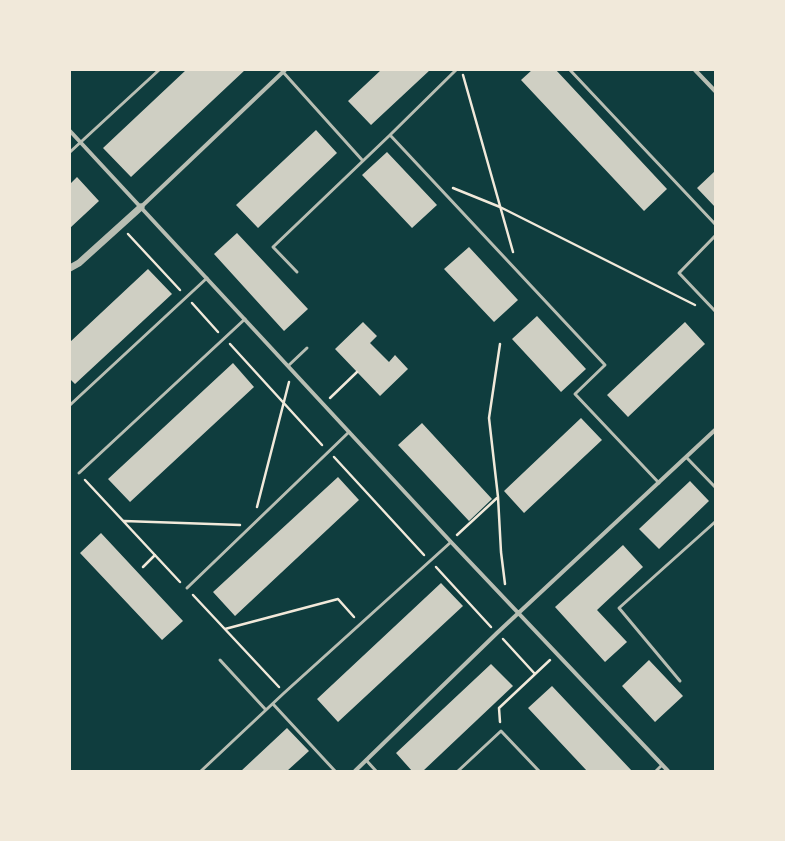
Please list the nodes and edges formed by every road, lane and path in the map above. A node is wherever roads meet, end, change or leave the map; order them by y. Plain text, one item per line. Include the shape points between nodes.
1 (159, 70) edge
2 (456, 70) edge
3 (462, 70) edge
4 (570, 70) edge
5 (696, 70) edge
6 (284, 71) edge
7 (715, 91) edge
8 (70, 130) edge
9 (390, 135) junction
10 (81, 142) junction
11 (70, 152) edge
12 (363, 161) junction
13 (452, 187) dead end
14 (140, 207) junction
15 (500, 207) junction
16 (715, 224) edge
17 (715, 236) edge
18 (70, 268) edge
19 (297, 272) dead end
20 (519, 273) junction
21 (207, 278) junction
22 (701, 308) dead end
23 (715, 311) edge
24 (245, 319) junction
25 (500, 344) dead end
26 (307, 348) dead end
27 (288, 366) junction
28 (292, 370) junction
29 (357, 372) dead end
30 (323, 404) junction
31 (70, 405) edge
32 (715, 430) edge
33 (349, 432) junction
34 (686, 457) junction
35 (79, 474) joint
36 (659, 483) junction
37 (715, 487) edge
38 (498, 497) junction
39 (124, 521) junction
40 (715, 522) edge
41 (253, 525) junction
42 (451, 542) junction
43 (155, 555) junction
44 (143, 567) dead end
45 (187, 588) junction
46 (508, 602) junction
47 (518, 613) junction
48 (360, 624) junction
49 (225, 629) junction
50 (557, 654) junction
51 (220, 660) dead end
52 (680, 681) dead end
53 (284, 693) junction
54 (273, 704) junction
55 (266, 710) junction
56 (501, 731) junction
57 (366, 760) junction
58 (662, 765) junction
59 (201, 771) edge
60 (334, 771) edge
61 (354, 771) edge
62 (376, 771) edge
63 (458, 771) edge
64 (539, 771) edge
65 (656, 771) edge
66 (668, 771) edge

1 - 10 lane
2 - 9 lane
3 - 15 path
4 - 16 lane
5 - 7 street
6 - 12 lane
6 - 14 street
8 - 10 street
9 - 12 lane
9 - 20 lane
10 - 11 lane
10 - 14 street
12 - 19 lane via 273,247
13 - 15 path
14 - 18 street via 79,263
14 - 21 street
15 - 20 path
15 - 22 path
17 - 23 lane via 679,273
20 - 36 lane via 605,365 575,394
21 - 24 street
21 - 31 lane
24 - 27 street
24 - 35 lane
25 - 38 path via 489,418
26 - 27 lane
27 - 28 street
28 - 30 street
28 - 41 path
29 - 30 path
30 - 33 street
32 - 34 street
33 - 41 lane
33 - 42 street
34 - 36 street
34 - 37 lane
35 - 39 path
36 - 47 street
38 - 42 path
38 - 46 path via 501,552
39 - 41 path
39 - 43 path
40 - 52 lane via 618,608
41 - 45 lane
42 - 46 street
42 - 48 lane
43 - 44 path
43 - 45 path
45 - 49 path
46 - 47 street
47 - 50 street
47 - 57 street
48 - 49 path via 338,599
48 - 53 lane
49 - 53 path
50 - 56 path via 499,708
50 - 58 street
51 - 55 lane
53 - 54 lane
54 - 55 lane
54 - 60 lane
55 - 59 lane
56 - 63 lane
56 - 64 lane
57 - 61 street
57 - 62 lane
58 - 65 lane
58 - 66 street

